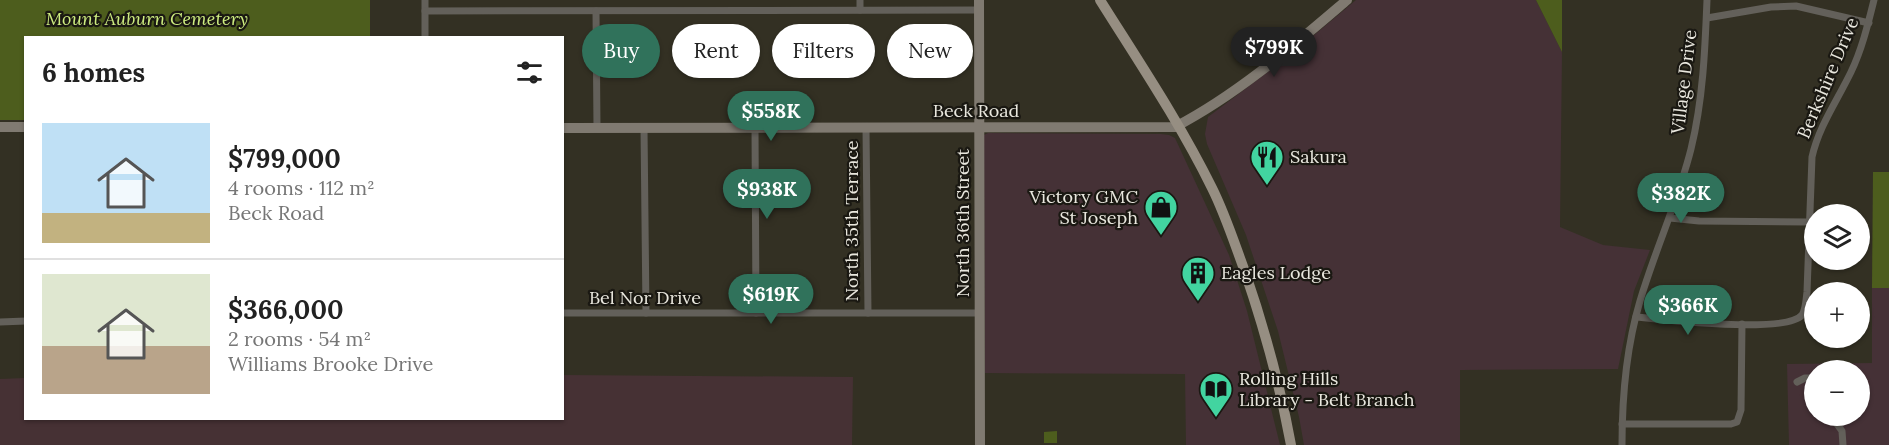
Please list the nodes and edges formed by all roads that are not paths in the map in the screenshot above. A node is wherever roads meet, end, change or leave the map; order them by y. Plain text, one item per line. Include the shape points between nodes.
1 (425, 0) edge
2 (860, 0) edge
3 (1100, 0) edge
4 (1347, 0) edge
5 (1707, 0) edge
6 (1874, 0) edge
7 (980, 5) edge
8 (860, 10) junction
9 (425, 11) junction
10 (596, 11) junction
11 (1707, 18) junction
12 (1869, 22) junction
13 (425, 36) edge
14 (1179, 125) junction
15 (0, 127) edge
16 (24, 127) edge
17 (564, 128) edge
18 (597, 128) junction
19 (644, 128) junction
20 (755, 128) junction
21 (866, 128) junction
22 (979, 128) junction
23 (1809, 204) edge
24 (1670, 218) junction
25 (1804, 222) edge
26 (1807, 270) edge
27 (564, 313) edge
28 (646, 313) junction
29 (756, 313) junction
30 (868, 313) junction
31 (980, 313) junction
32 (1636, 317) junction
33 (24, 321) edge
34 (0, 322) edge
35 (1742, 324) junction
36 (1804, 380) edge
37 (1797, 381) dead end
38 (1622, 424) junction
39 (1838, 426) edge
40 (980, 445) edge
41 (1291, 445) edge
42 (1622, 445) edge
43 (1843, 445) edge

1 - 9 street
2 - 8 street
3 - 14 main road
4 - 14 street, Beck Road via 1252,78
5 - 11 street, Village Drive
6 - 12 street, Berkshire Drive
7 - 8 street
7 - 22 street, North 36th Street
8 - 10 street
9 - 10 street
9 - 13 street
10 - 18 street
11 - 12 street via 1796,6
11 - 24 street, Village Drive via 1700,106
12 - 23 street, Berkshire Drive via 1851,71 1817,137
14 - 22 street, Beck Road
14 - 41 main road via 1236,244 1279,385
15 - 16 street
17 - 18 street, Beck Road
18 - 19 street, Beck Road
19 - 20 street, Beck Road
19 - 28 street
20 - 21 street, Beck Road
20 - 29 street
21 - 22 street, Beck Road
21 - 30 street, North 35th Terrace
22 - 31 street, North 36th Street
24 - 25 street
24 - 32 street, Village Drive
26 - 35 street, Berkshire Drive via 1802,315 1793,322
27 - 28 street, Bel Nor Drive
28 - 29 street, Bel Nor Drive
29 - 30 street, Bel Nor Drive
30 - 31 street, Bel Nor Drive
31 - 40 street, North 36th Street
32 - 35 street, Berkshire Drive via 1691,324
32 - 38 street, Village Drive via 1623,385
33 - 34 street
35 - 38 street via 1742,410 1737,422
36 - 37 street
38 - 42 street, Village Drive
39 - 43 street

